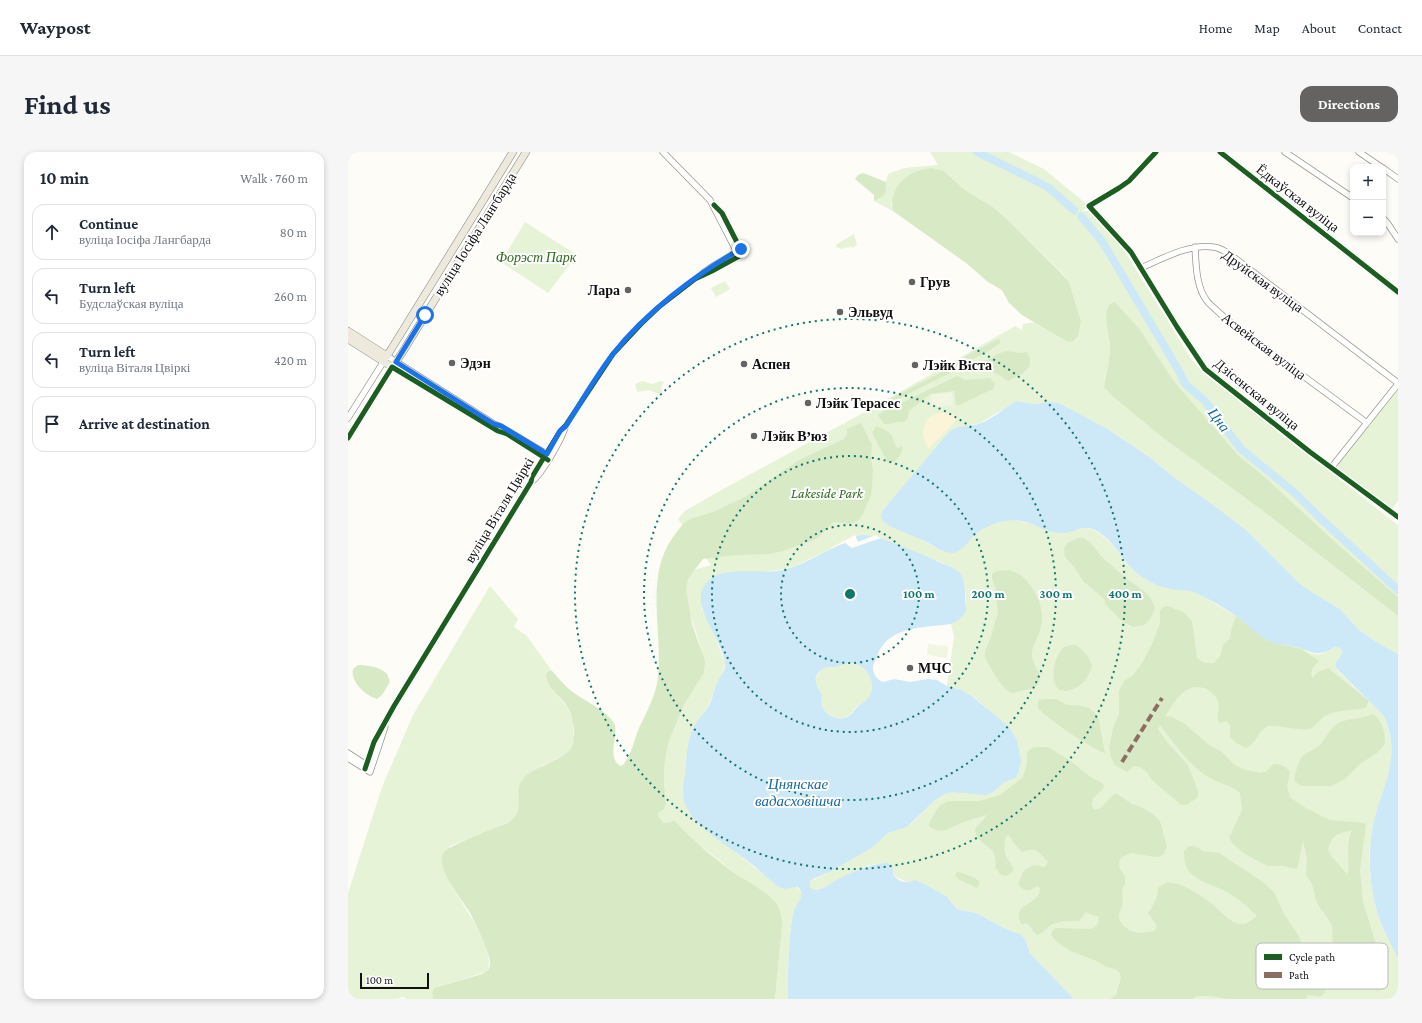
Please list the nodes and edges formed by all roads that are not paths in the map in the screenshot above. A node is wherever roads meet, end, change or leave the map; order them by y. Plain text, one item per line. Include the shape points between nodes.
1 (513, 152) edge
2 (526, 152) edge
3 (663, 152) edge
4 (1156, 152) edge
5 (1220, 152) edge
6 (1285, 152) edge
7 (1359, 152) edge
8 (1376, 164) edge
9 (1386, 171) edge
10 (1398, 179) edge
11 (1350, 196) edge
12 (1386, 222) edge
13 (1398, 239) edge
14 (1195, 247) junction
15 (1142, 268) junction
16 (1398, 292) edge
17 (348, 331) edge
18 (348, 339) edge
19 (386, 359) junction
20 (394, 364) junction
21 (1398, 383) edge
22 (348, 418) edge
23 (1367, 423) junction
24 (348, 438) edge
25 (547, 457) junction
26 (1332, 468) junction
27 (1398, 515) edge
28 (348, 753) edge
29 (348, 758) edge
30 (368, 769) junction

1 - 19 main road, вуліца Іосіфа Лангбарда
2 - 20 main road, вуліца Іосіфа Лангбарда
3 - 25 street, вуліца Віталя Цвіркі via 722,213 739,252 712,271 700,276 660,306 625,340 613,354
4 - 15 street via 1129,181 1089,206 1131,252
5 - 16 street, Ёдкаўская вуліца
6 - 11 street
7 - 8 street
9 - 10 street
12 - 13 street
14 - 15 street, Друйская вуліца
14 - 21 street, Друйская вуліца via 1212,246 1230,255
14 - 23 street, Асвейская вуліца via 1199,284 1208,302 1225,318
15 - 26 street, Дзісенская вуліца via 1205,369
17 - 19 main road
18 - 19 main road
19 - 20 main road
19 - 22 street, вуліца Іосіфа Лангбарда
20 - 24 street, вуліца Іосіфа Лангбарда
20 - 25 street via 498,430
21 - 23 street
23 - 26 street
25 - 30 street, вуліца Віталя Цвіркі via 412,675 374,742
26 - 27 street, Дзісенская вуліца
28 - 30 street
29 - 30 street

